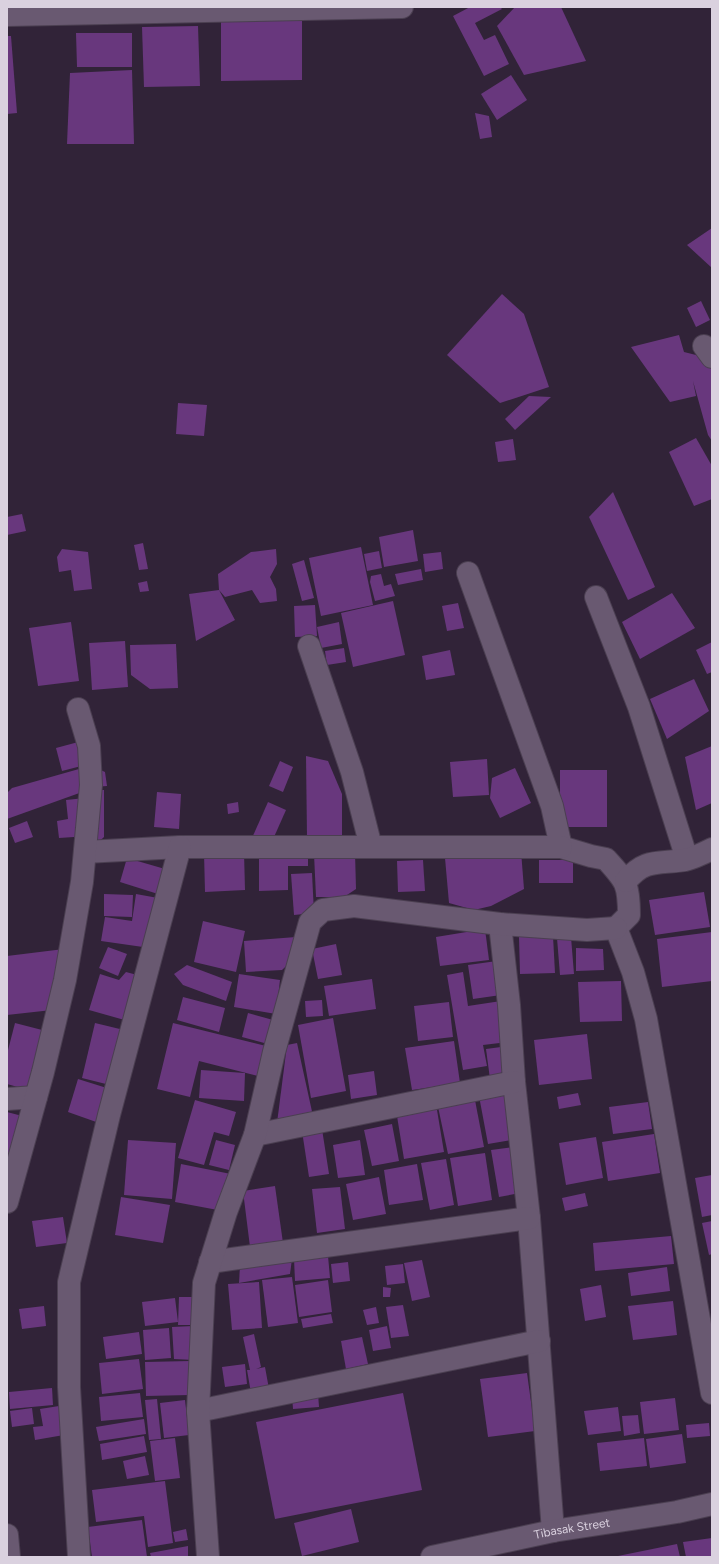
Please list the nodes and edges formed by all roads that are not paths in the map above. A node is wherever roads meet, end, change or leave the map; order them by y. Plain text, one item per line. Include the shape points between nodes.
1 (402, 7) edge
2 (7, 15) edge
3 (468, 573) dead end
4 (596, 597) dead end
5 (309, 646) dead end
6 (78, 709) dead end
7 (180, 846) junction
8 (370, 847) junction
9 (561, 847) junction
10 (712, 849) edge
11 (85, 852) junction
12 (687, 860) junction
13 (626, 881) junction
14 (500, 924) junction
15 (616, 928) junction
16 (514, 1082) junction
17 (36, 1097) junction
18 (7, 1099) edge
19 (255, 1135) junction
20 (7, 1202) edge
21 (529, 1218) junction
22 (210, 1262) junction
23 (539, 1341) junction
24 (712, 1393) edge
25 (198, 1411) junction
26 (712, 1504) edge
27 (553, 1531) junction
28 (7, 1535) edge
29 (9, 1557) edge
30 (80, 1557) edge
31 (208, 1557) edge
32 (432, 1557) edge

1 - 2 street
3 - 9 street via 552,806
4 - 12 street via 639,707
5 - 8 street via 352,772
6 - 11 street via 89,746 91,785
7 - 8 street
7 - 11 street
7 - 30 street via 109,1115 69,1282 69,1387
8 - 9 street
9 - 13 street via 606,859
10 - 12 street
11 - 17 street via 65,980
12 - 13 street via 643,865
13 - 15 street via 629,915
14 - 15 street via 587,930
14 - 16 street via 510,1005
14 - 19 street via 354,906 323,910 310,922 274,1052
15 - 24 street via 633,972 646,1019
16 - 19 street
16 - 21 street
17 - 18 street
17 - 20 street
19 - 22 street
21 - 22 street
21 - 23 street
22 - 25 street via 204,1282
23 - 25 street
23 - 27 street
25 - 31 street
26 - 27 street, Tibasak Street via 677,1512
27 - 32 street, Tibasak Street
28 - 29 street

